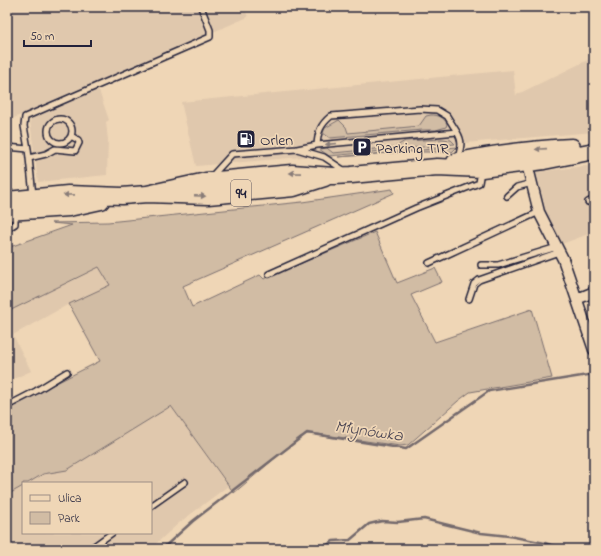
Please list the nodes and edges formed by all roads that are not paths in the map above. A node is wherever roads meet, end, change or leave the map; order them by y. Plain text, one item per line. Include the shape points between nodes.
1 (201, 7) edge
2 (457, 132) junction
3 (71, 136) junction
4 (317, 145) junction
5 (7, 147) edge
6 (594, 147) edge
7 (28, 149) junction
8 (297, 149) junction
9 (594, 151) edge
10 (29, 158) junction
11 (528, 164) junction
12 (455, 165) junction
13 (482, 169) junction
14 (351, 175) junction
15 (334, 176) junction
16 (231, 179) junction
17 (532, 183) junction
18 (255, 191) junction
19 (147, 194) junction
20 (122, 196) junction
21 (507, 196) dead end
22 (33, 198) junction
23 (594, 199) edge
24 (588, 202) dead end
25 (10, 208) edge
26 (50, 210) junction
27 (540, 212) junction
28 (7, 230) edge
29 (558, 250) junction
30 (429, 263) dead end
31 (481, 265) dead end
32 (269, 274) dead end
33 (594, 292) edge
34 (470, 299) dead end
35 (577, 299) junction
36 (594, 350) edge
37 (67, 372) dead end
38 (7, 406) edge
39 (185, 482) dead end
40 (152, 505) edge
41 (111, 534) edge
42 (90, 549) edge

1 - 7 lane via 210,30 210,37 26,117 24,126
2 -> 4 lane
2 - 4 lane via 447,116 437,110 331,116 323,122 318,133
2 - 12 lane via 462,145
3 - 3 lane via 72,128 64,119 53,121 48,127 48,134 56,142 63,143
3 - 10 lane via 79,143 75,150 55,149
4 - 8 lane
5 - 7 lane
6 -> 12 main road, 94 via 528,150 481,156
7 - 10 lane
8 - 14 lane via 324,157
8 - 16 lane via 232,154 225,160
9 - 11 main road, 94
10 - 22 lane
11 - 13 main road, 94
11 - 17 street
12 - 13 main road, 94
12 - 14 main road, 94
13 - 32 lane via 479,183 416,208
14 - 15 main road, 94
15 -> 16 main road, 94 via 292,173
15 - 18 main road, 94 via 294,188
16 - 18 lane
16 - 19 main road, 94 via 206,181
17 - 21 lane via 517,187
17 - 27 street
19 -> 18 main road, 94 via 208,196
19 - 20 main road, 94
20 -> 22 main road, 94 via 68,194
20 - 26 main road, 94
22 - 25 main road, 94
22 - 26 lane
23 - 24 lane
25 - 26 main road, 94
25 - 28 lane via 15,224
27 - 29 street
27 - 30 lane
29 - 31 lane via 498,265
29 - 34 lane via 479,280 474,284
29 - 35 street
33 - 35 street
35 - 36 street
37 - 38 lane
39 - 40 lane
41 - 42 lane

